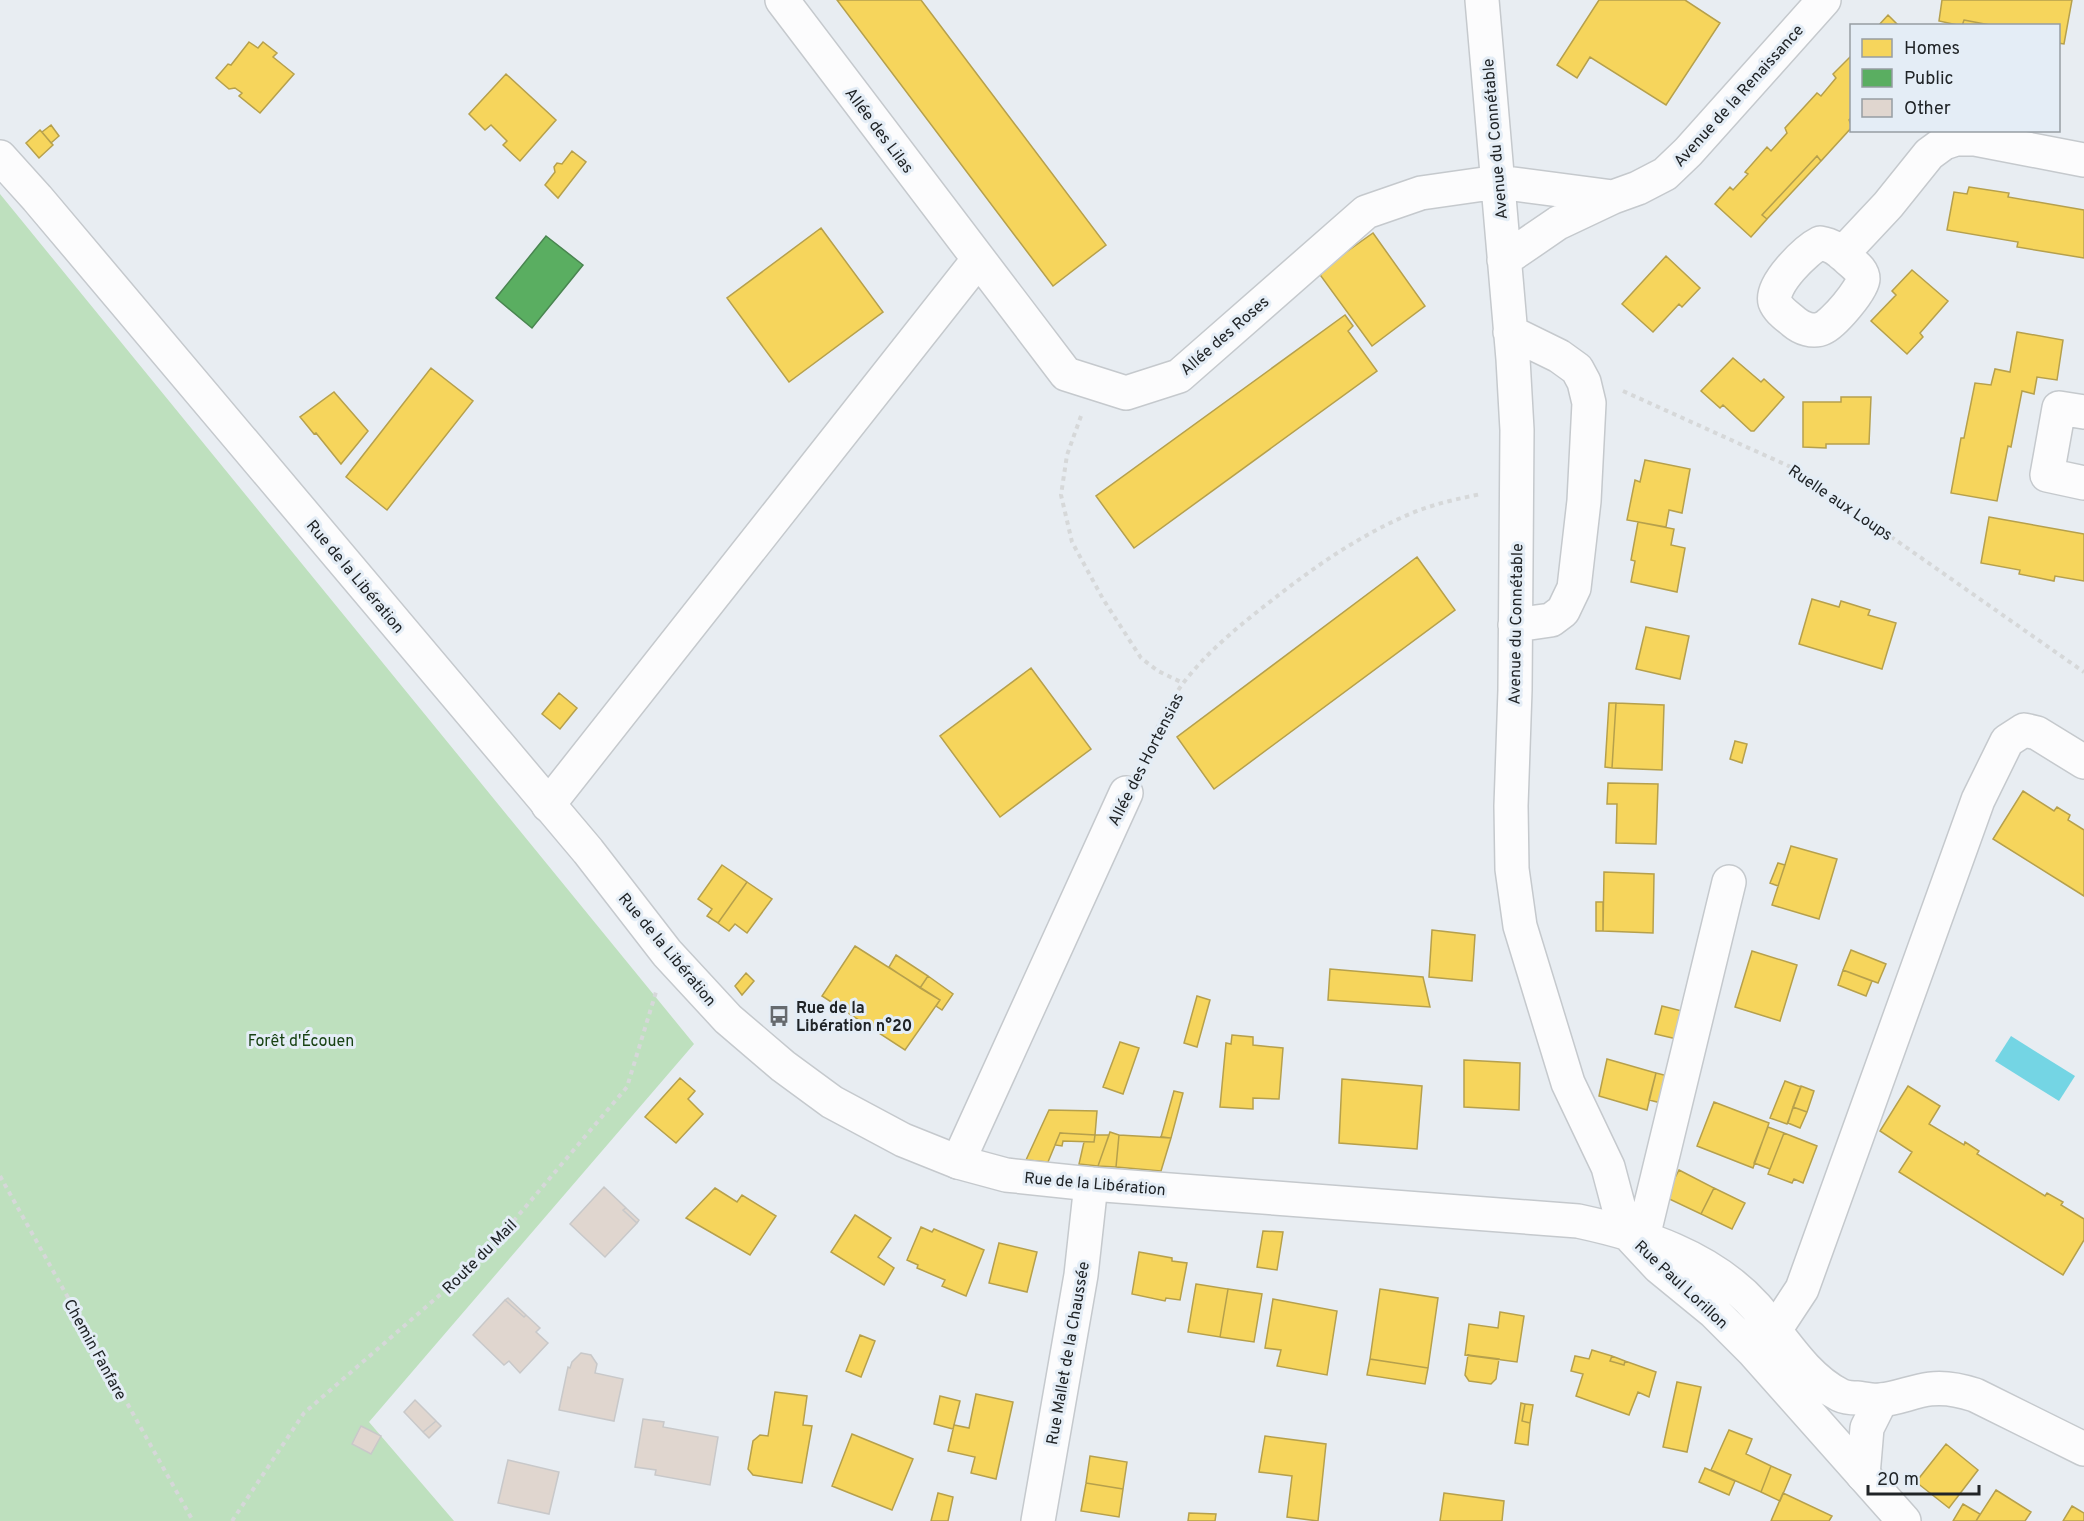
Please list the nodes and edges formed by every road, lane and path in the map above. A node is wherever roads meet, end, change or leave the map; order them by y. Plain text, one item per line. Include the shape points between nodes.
1 (782, 0) edge
2 (1482, 0) edge
3 (1824, 0) edge
4 (0, 157) edge
5 (2084, 160) edge
6 (1498, 182) junction
7 (1613, 197) junction
8 (1842, 254) dead end
9 (978, 260) junction
10 (1504, 260) junction
11 (1510, 332) junction
12 (1576, 369) junction
13 (1092, 383) junction
14 (2084, 412) edge
15 (2084, 483) edge
16 (1517, 490) junction
17 (1515, 625) junction
18 (2084, 672) edge
19 (1183, 683) junction
20 (2084, 762) edge
21 (1126, 793) joint
22 (548, 805) junction
23 (1729, 882) dead end
24 (667, 953) junction
25 (958, 1162) junction
26 (0, 1176) edge
27 (1091, 1184) junction
28 (1634, 1234) junction
29 (1764, 1341) junction
30 (1881, 1400) junction
31 (2084, 1449) edge
32 (1863, 1475) junction
33 (193, 1521) edge
34 (232, 1521) edge
35 (1038, 1521) edge
36 (1904, 1521) edge

1 - 9 street, Allée des Lilas
2 - 6 street, Avenue du Connétable
3 - 7 street, Avenue de la Renaissance via 1665,174
4 - 22 street, Rue de la Libération
5 - 8 street via 1975,139 1944,143 1929,154
6 - 7 street, Allée des Roses
6 - 10 street, Avenue du Connétable
6 - 13 street, Allée des Roses via 1421,193 1366,212 1179,376 1126,393
7 - 10 street, Avenue de la Renaissance via 1558,223
9 - 13 street, Allée des Roses via 1066,374
9 - 22 street
10 - 11 street, Avenue du Connétable
11 - 12 street via 1559,356
11 - 16 street, Avenue du Connétable
12 - 17 street via 1589,404 1574,588 1563,611 1551,620
12 - 18 path, Ruelle aux Loups via 1793,468
13 - 19 path via 1067,455 1061,495 1072,542 1141,658
14 - 15 street via 2059,408 2047,475
16 - 17 street, Avenue du Connétable
16 - 19 path, Allée des Hortensias via 1449,501 1410,514 1351,544 1251,616 1209,652
17 - 28 street, Avenue du Connétable via 1510,806 1512,869 1520,926 1568,1083 1608,1167
19 - 21 path, Allée des Hortensias
20 - 29 street via 2037,733 2024,730 2007,741 1978,800 1802,1289
21 - 25 street, Allée des Hortensias
22 - 24 street, Rue de la Libération
23 - 28 street
24 - 25 street, Rue de la Libération via 728,1019 832,1102 903,1140
24 - 34 path, Route du Mail via 627,1088 511,1224 457,1280 304,1413
25 - 27 street, Rue de la Libération via 1006,1175
26 - 33 path, Chemin Fanfare
27 - 28 street, Rue de la Libération via 1578,1221
27 - 35 street, Rue Mallet de la Chaussée via 1082,1275
28 - 29 street, Rue Paul Lorillon via 1659,1267 1714,1312
29 - 30 street, Rue Paul Lorillon via 1802,1364 1827,1389 1844,1397
29 - 32 street, Rue Paul Lorillon
30 - 31 street, Rue Paul Lorillon via 1931,1389 1956,1389
30 - 32 street via 1868,1428
32 - 36 street, Rue Paul Lorillon

